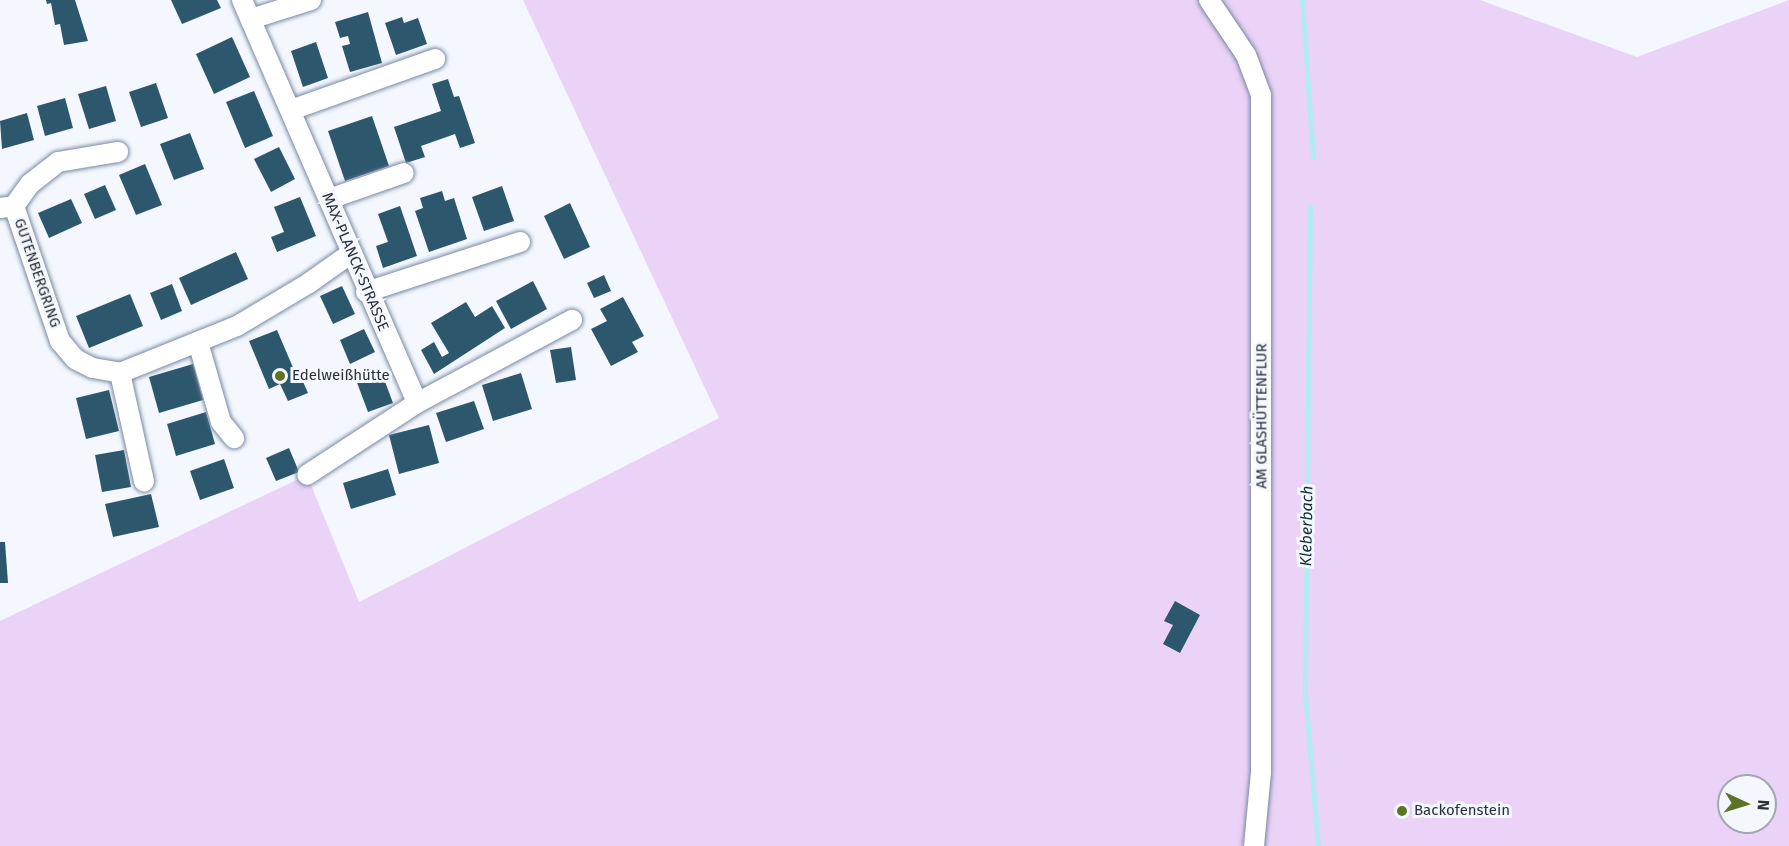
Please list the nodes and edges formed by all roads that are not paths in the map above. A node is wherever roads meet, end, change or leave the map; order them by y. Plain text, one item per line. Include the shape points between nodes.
1 (242, 0) edge
2 (311, 0) edge
3 (1209, 0) edge
4 (251, 19) junction
5 (435, 59) dead end
6 (291, 110) junction
7 (118, 152) dead end
8 (404, 172) dead end
9 (329, 199) junction
10 (7, 207) edge
11 (520, 243) dead end
12 (350, 254) junction
13 (366, 292) junction
14 (572, 320) dead end
15 (198, 342) junction
16 (120, 373) junction
17 (417, 403) junction
18 (234, 438) dead end
19 (307, 475) dead end
20 (144, 481) dead end
21 (1254, 846) edge

1 - 4 street, MAX-PLANCK-STRASSE
2 - 4 street
3 - 21 street, AM GLASHÜTTENFLUR via 1246,55 1261,95 1261,772
4 - 6 street, MAX-PLANCK-STRASSE
5 - 6 street
6 - 9 street, MAX-PLANCK-STRASSE
7 - 10 street, GUTENBERGRING via 58,162
8 - 9 street
9 - 12 street, MAX-PLANCK-STRASSE
10 - 16 street, GUTENBERGRING via 60,341 75,359 93,368
11 - 13 street
12 - 13 street, MAX-PLANCK-STRASSE
12 - 15 street via 237,326
13 - 17 street, MAX-PLANCK-STRASSE
14 - 17 street
15 - 16 street
15 - 18 street via 221,422
16 - 20 street
17 - 19 street

